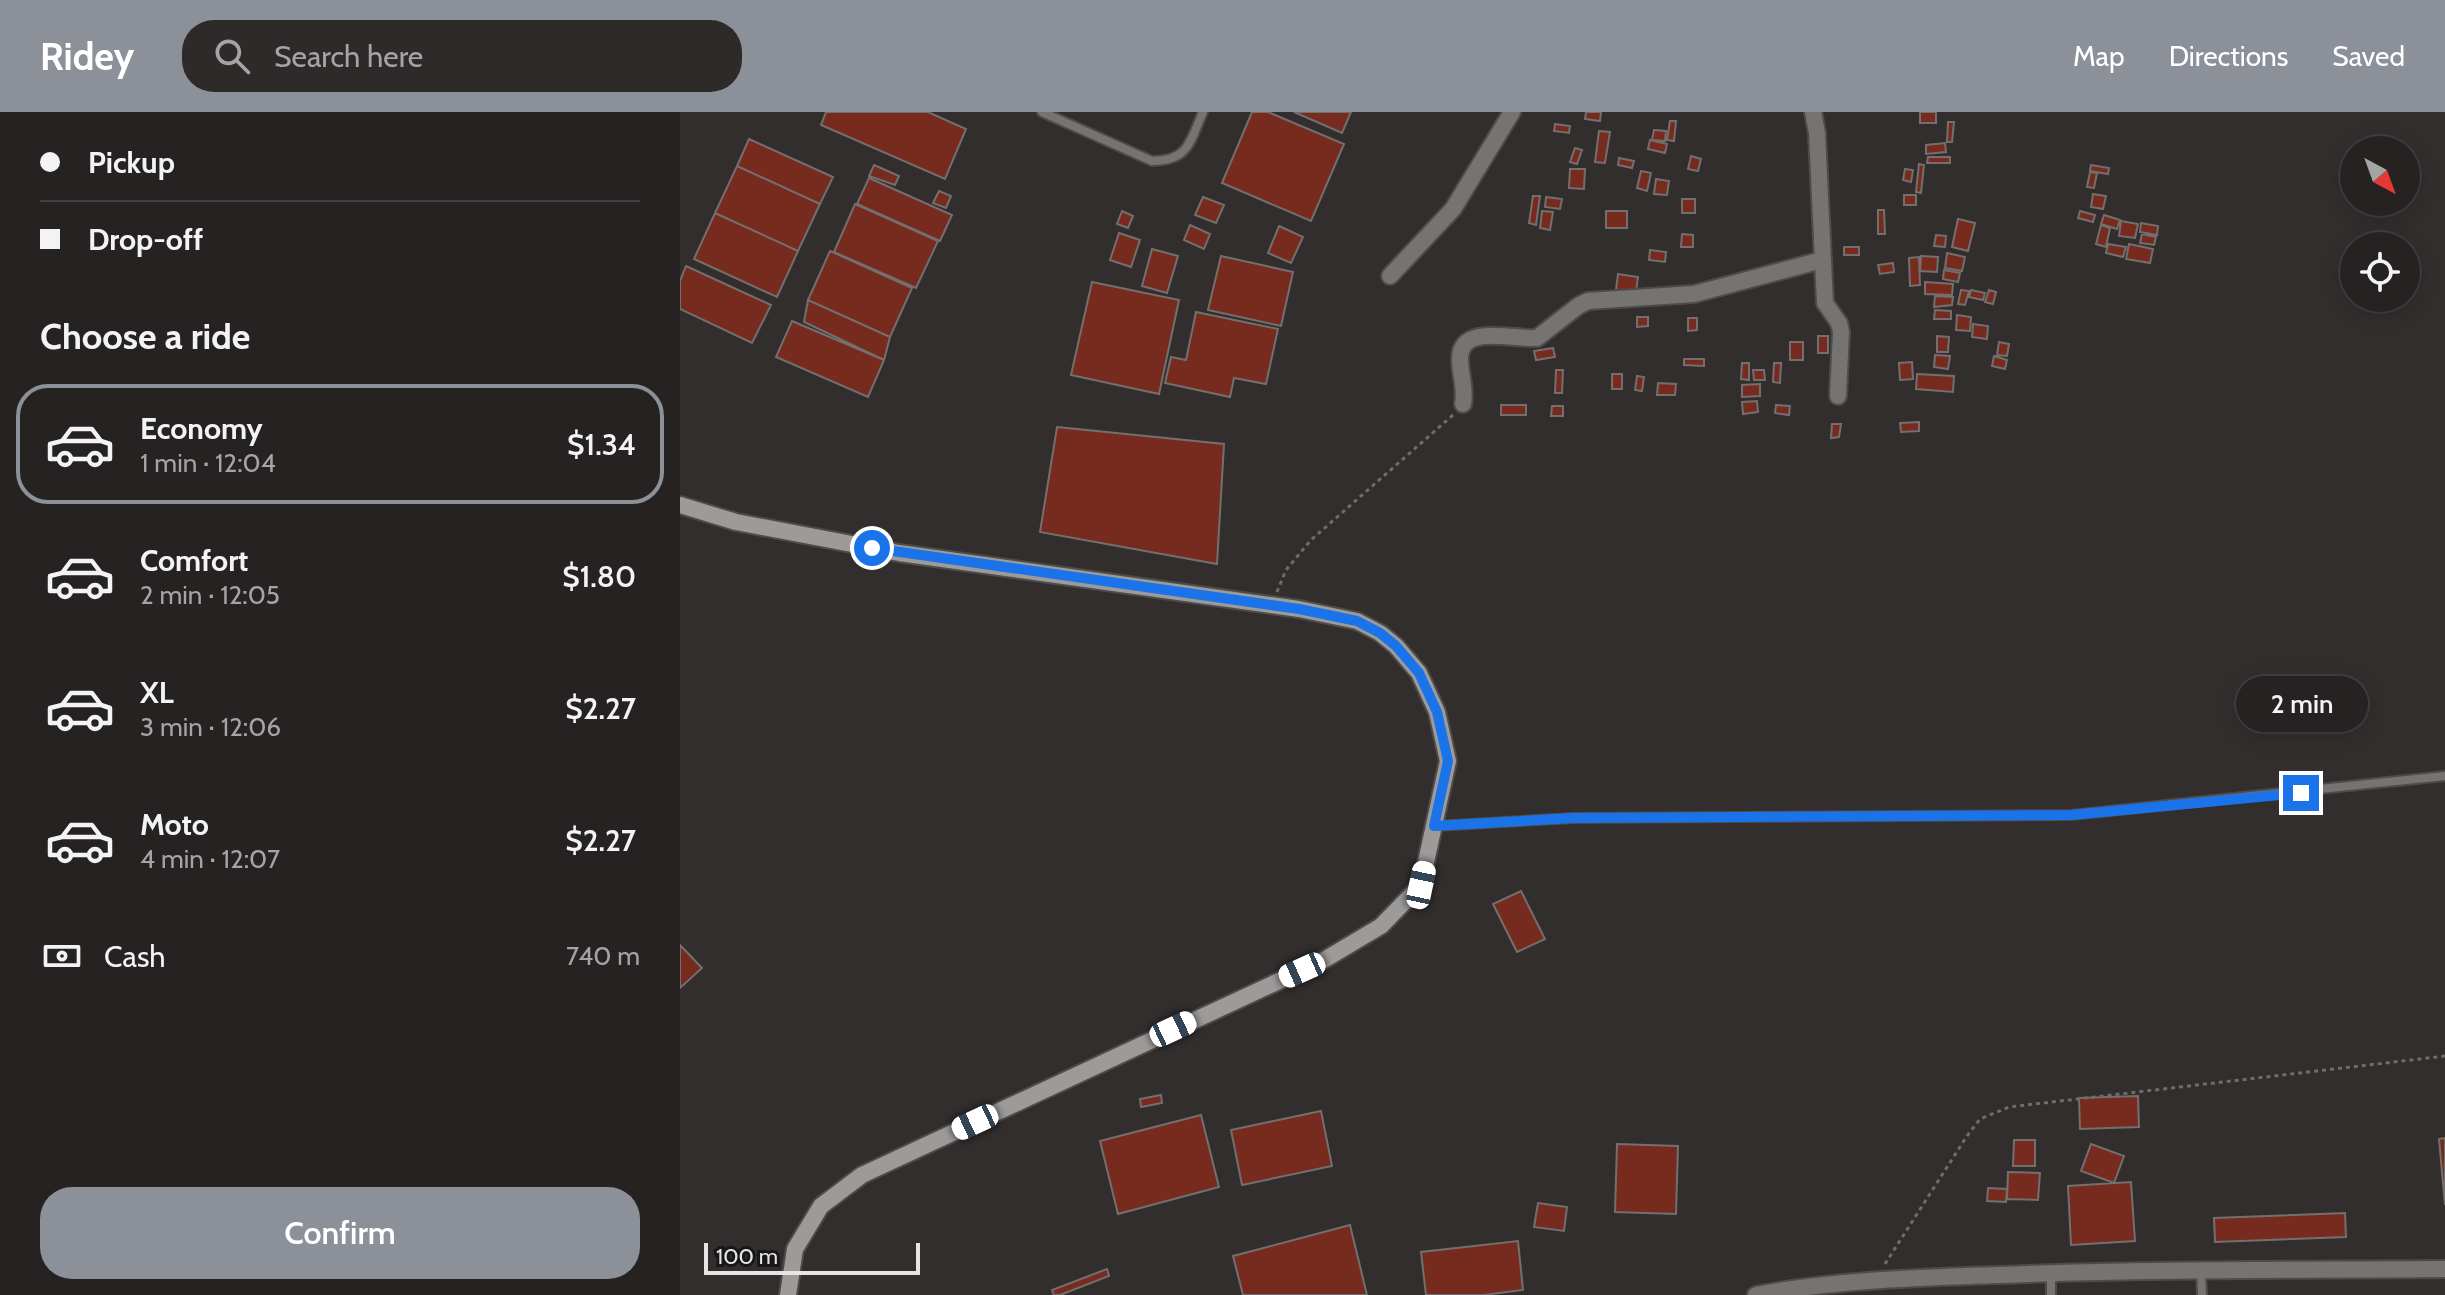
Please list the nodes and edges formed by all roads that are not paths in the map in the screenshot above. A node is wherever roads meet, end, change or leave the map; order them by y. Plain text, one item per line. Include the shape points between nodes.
1 (1042, 112) edge
2 (1203, 112) edge
3 (1512, 112) edge
4 (1813, 112) edge
5 (1822, 260) junction
6 (1390, 276) dead end
7 (1838, 396) dead end
8 (1463, 404) road end
9 (680, 505) edge
10 (2445, 776) edge
11 (1434, 826) junction
12 (2445, 1269) edge
13 (2201, 1271) junction
14 (2051, 1272) junction
15 (788, 1295) edge
16 (1756, 1295) edge
17 (2051, 1295) edge
18 (2202, 1295) edge

1 - 2 lane via 1152,161 1176,159 1185,151
3 - 6 street via 1453,209
4 - 5 street
5 - 7 street via 1825,303 1841,332
5 - 8 street via 1694,294 1588,301 1537,338 1471,339 1460,356
9 - 11 main road via 736,522 899,553 1357,621 1396,646 1419,673 1437,712 1448,761
10 - 11 lane via 2071,815 1573,818
11 - 15 main road via 1421,885 1381,926 1324,960 862,1175 821,1206 795,1249
12 - 13 street
13 - 14 street
13 - 18 lane
14 - 16 street via 1875,1279
14 - 17 lane

